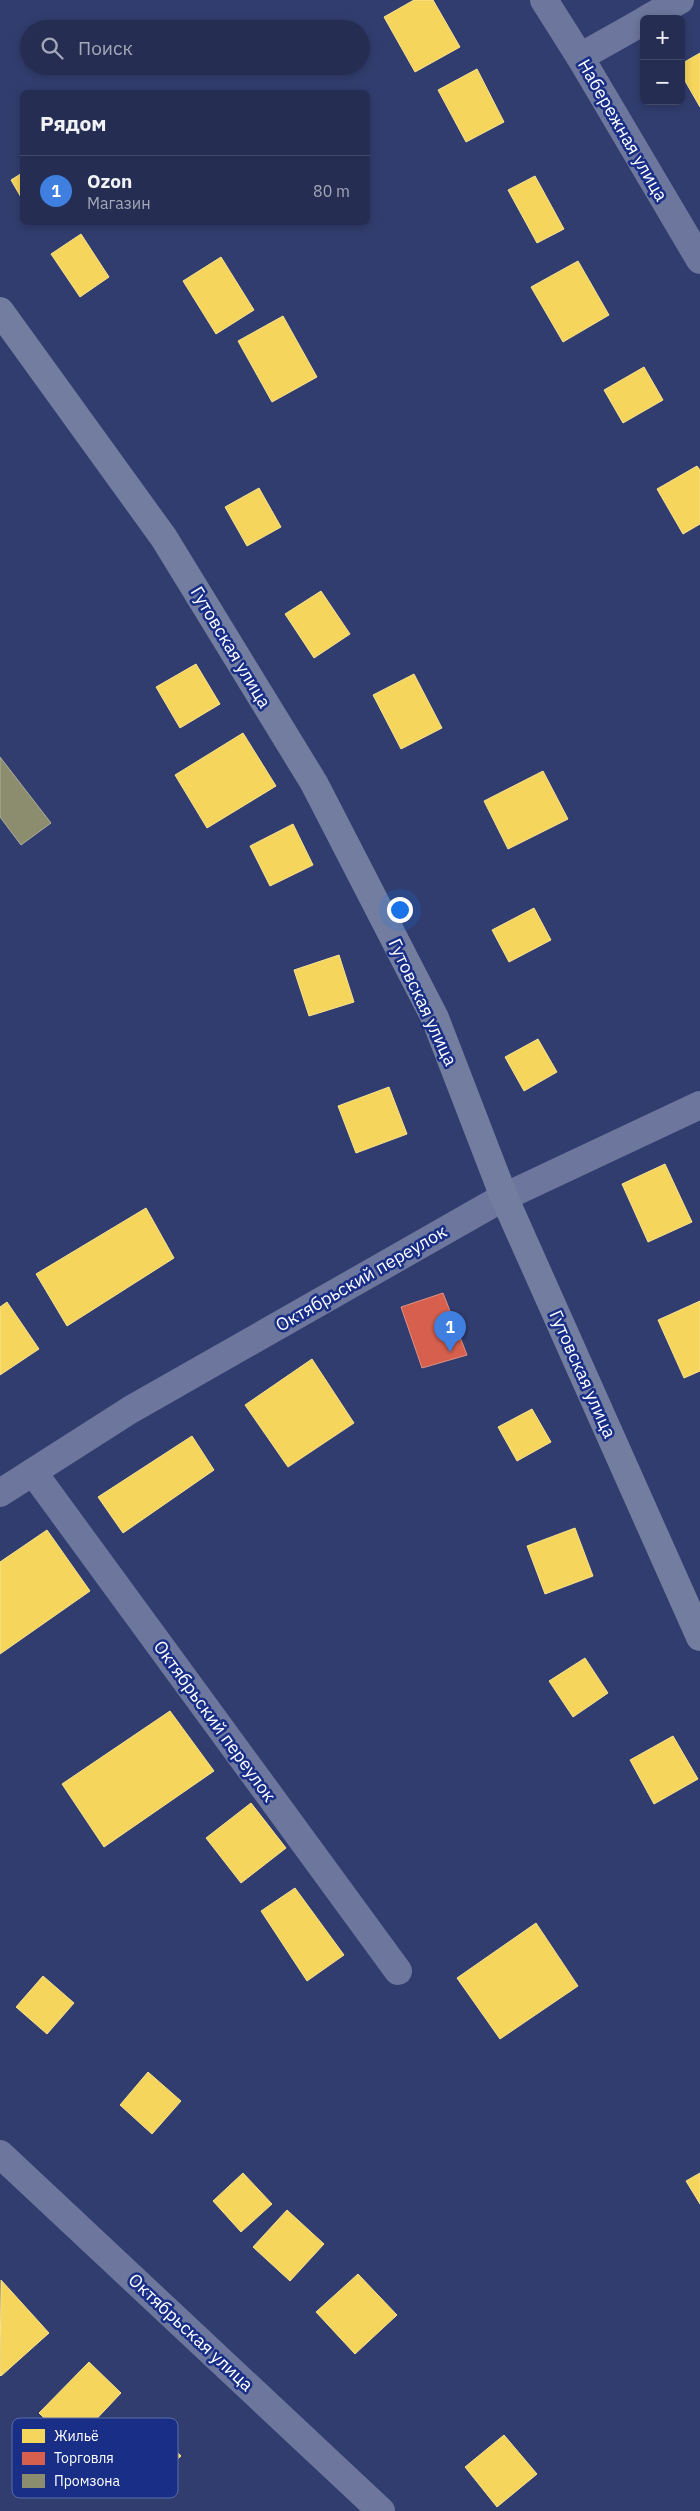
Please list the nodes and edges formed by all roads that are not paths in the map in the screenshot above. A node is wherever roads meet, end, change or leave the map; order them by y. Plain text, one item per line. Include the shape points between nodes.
1 (544, 0) edge
2 (680, 0) edge
3 (654, 15) edge
4 (640, 23) edge
5 (580, 57) junction
6 (700, 260) edge
7 (0, 311) edge
8 (700, 1105) edge
9 (504, 1197) junction
10 (32, 1472) junction
11 (0, 1492) edge
12 (700, 1637) edge
13 (398, 1970) dead end
14 (0, 2154) edge
15 (381, 2511) edge

1 - 5 street, Набережная улица
2 - 3 street
4 - 5 street
5 - 6 street, Набережная улица
7 - 9 street, Гутовская улица via 164,538 314,783 435,1018
8 - 9 street, Октябрьский переулок
9 - 10 street, Октябрьский переулок via 130,1410
9 - 12 street, Гутовская улица
10 - 11 street, Октябрьский переулок
10 - 13 street, Октябрьский переулок
14 - 15 street, Октябрьская улица

